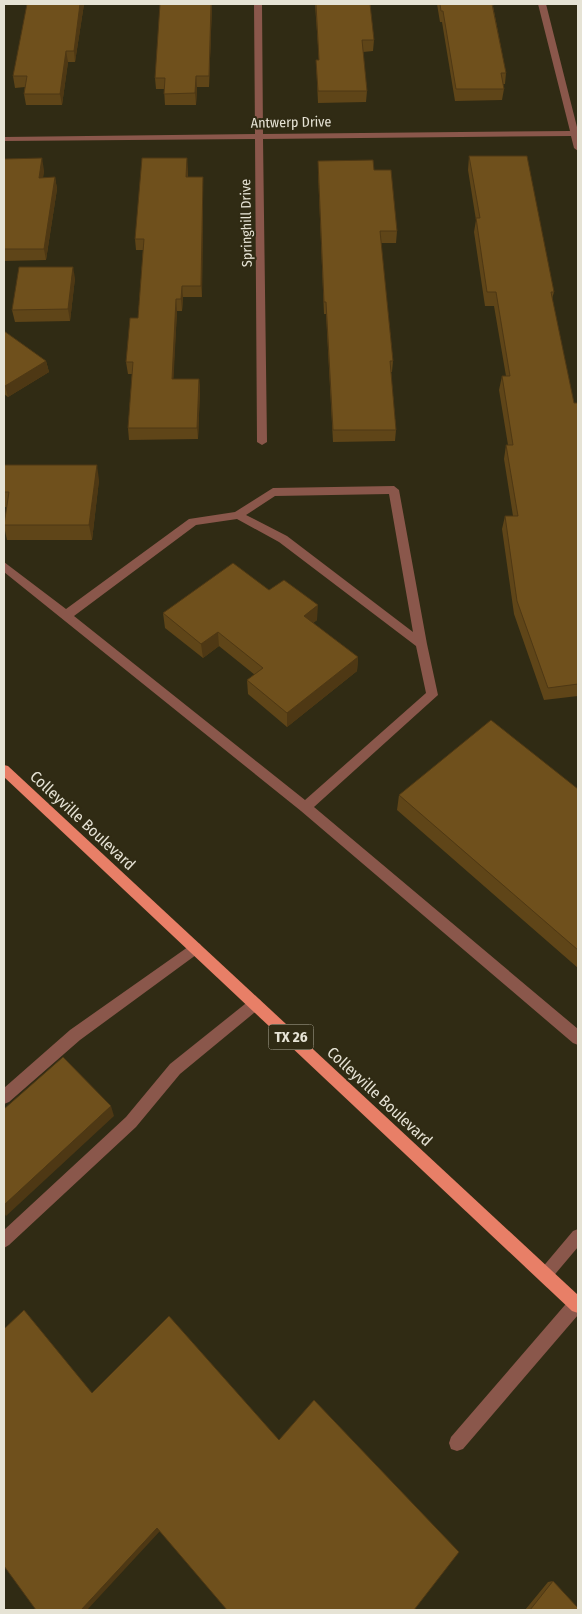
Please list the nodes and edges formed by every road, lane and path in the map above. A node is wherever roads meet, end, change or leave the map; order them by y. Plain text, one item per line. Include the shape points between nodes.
1 (258, 4) edge
2 (542, 4) edge
3 (577, 133) edge
4 (259, 136) junction
5 (4, 139) edge
6 (578, 148) edge
7 (262, 442) dead end
8 (238, 515) junction
9 (4, 566) edge
10 (65, 616) junction
11 (421, 644) junction
12 (4, 770) edge
13 (305, 807) junction
14 (194, 948) junction
15 (255, 1004) junction
16 (578, 1038) edge
17 (4, 1097) edge
18 (578, 1236) edge
19 (4, 1240) edge
20 (546, 1274) junction
21 (578, 1304) edge
22 (457, 1443) dead end

1 - 4 street, Springhill Drive
2 - 3 street
3 - 4 street, Antwerp Drive
3 - 6 street
4 - 5 street, Antwerp Drive
4 - 7 street, Springhill Drive
8 - 10 street via 194,522
8 - 11 street via 283,540
8 - 11 street via 273,492 394,490
9 - 10 street
10 - 13 street
11 - 13 street via 432,695
12 - 14 main road, Colleyville Boulevard / TX 26
13 - 16 street
14 - 15 main road, Colleyville Boulevard / TX 26
14 - 17 street via 75,1034
15 - 19 street via 175,1069 131,1122
15 - 20 main road, Colleyville Boulevard / TX 26
18 - 20 street
20 - 21 main road, Colleyville Boulevard / TX 26
21 - 22 street

